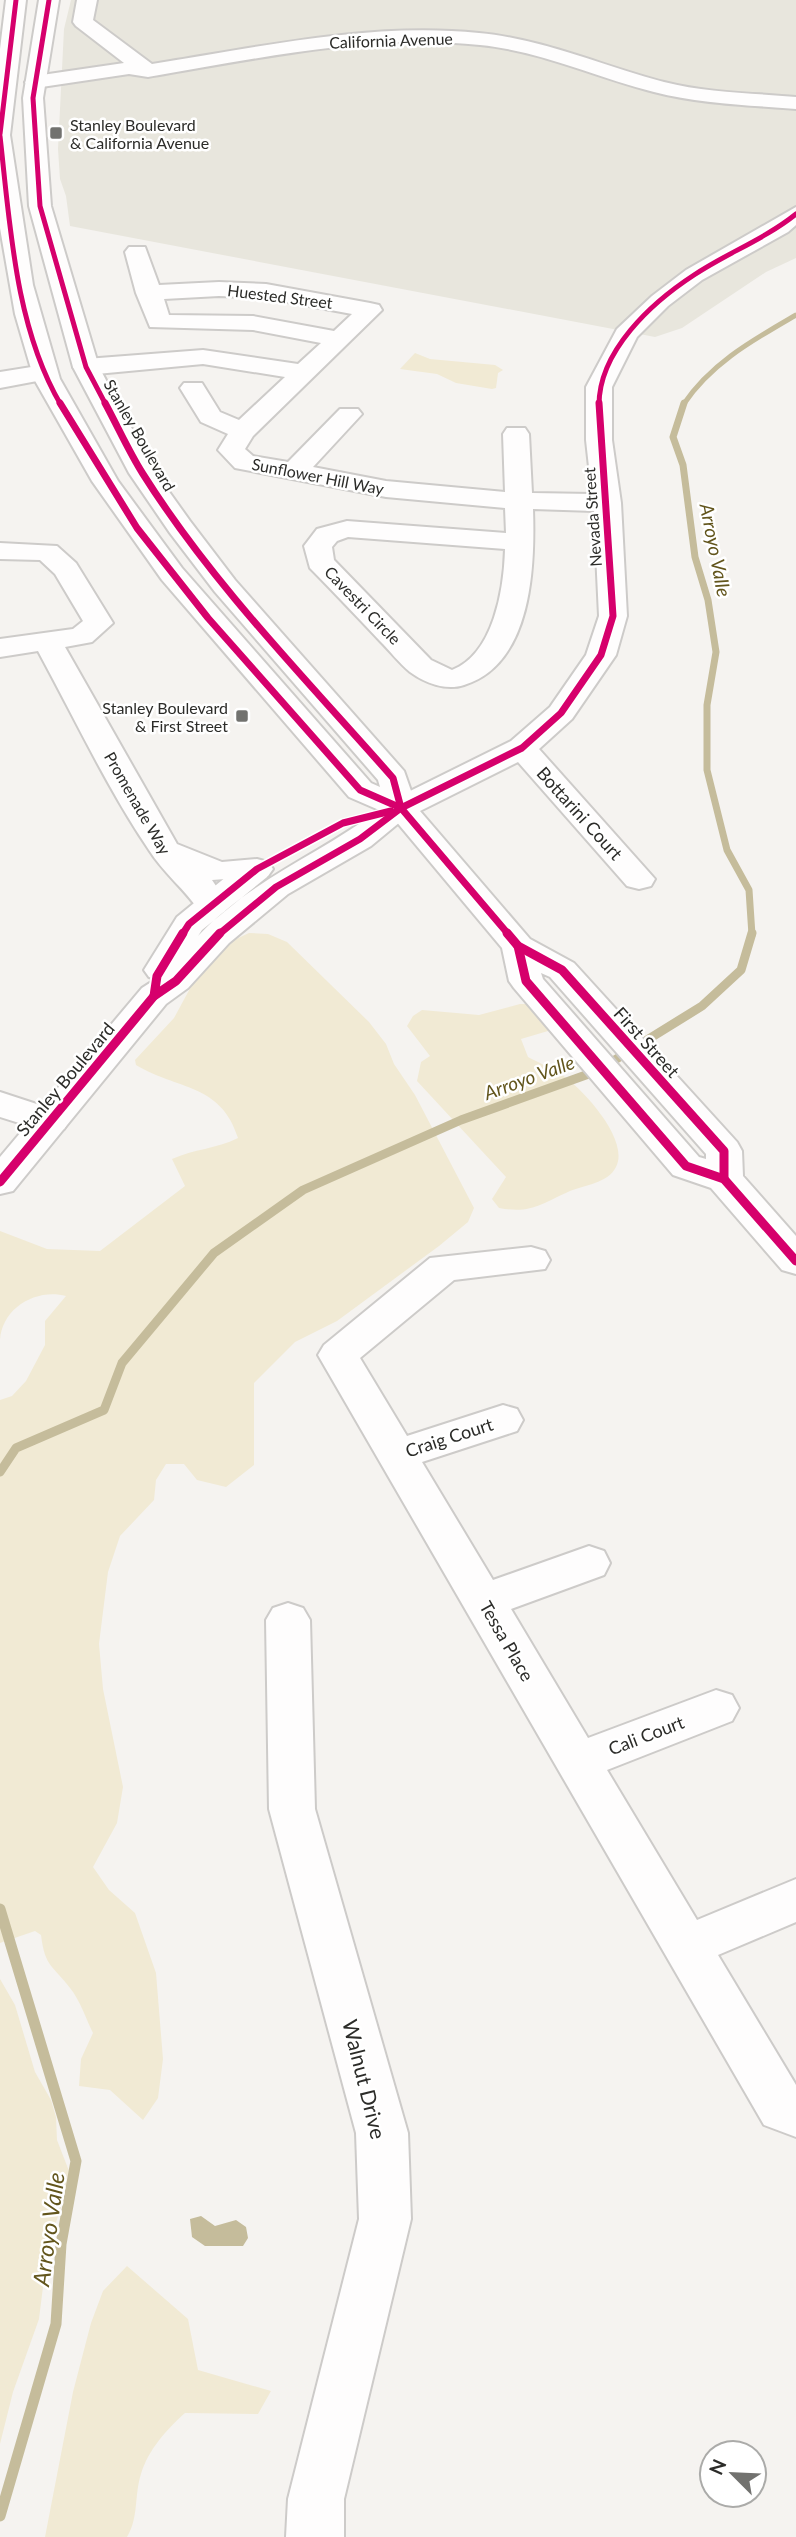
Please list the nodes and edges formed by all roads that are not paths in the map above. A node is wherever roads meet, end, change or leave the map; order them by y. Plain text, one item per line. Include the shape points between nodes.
1 (16, 0) edge
2 (49, 0) edge
3 (87, 0) edge
4 (148, 71) junction
5 (35, 82) junction
6 (2, 83) edge
7 (796, 103) edge
8 (0, 135) edge
9 (40, 206) junction
10 (7, 209) junction
11 (796, 214) edge
12 (137, 253) dead end
13 (20, 274) junction
14 (148, 293) junction
15 (370, 310) joint
16 (339, 339) junction
17 (86, 366) junction
18 (44, 373) junction
19 (304, 373) junction
20 (0, 380) edge
21 (193, 388) dead end
22 (349, 414) dead end
23 (243, 431) junction
24 (516, 434) dead end
25 (293, 473) junction
26 (142, 474) junction
27 (517, 500) junction
28 (607, 503) junction
29 (518, 542) junction
30 (0, 551) edge
31 (47, 641) junction
32 (0, 648) edge
33 (522, 748) junction
34 (401, 808) junction
35 (163, 848) junction
36 (257, 869) junction
37 (639, 879) dead end
38 (212, 905) junction
39 (518, 946) junction
40 (154, 996) junction
41 (0, 1104) edge
42 (51, 1121) junction
43 (724, 1165) junction
44 (0, 1182) edge
45 (531, 1260) dead end
46 (796, 1261) edge
47 (503, 1420) dead end
48 (396, 1455) junction
49 (589, 1563) dead end
50 (484, 1601) junction
51 (288, 1620) dead end
52 (716, 1708) dead end
53 (576, 1763) junction
54 (796, 1900) edge
55 (687, 1946) junction
56 (796, 2113) edge
57 (316, 2537) edge

1 - 6 street
2 - 5 street, Stanley Boulevard
3 - 4 street via 83,22
4 - 5 street, California Avenue via 121,82 62,87
4 - 7 street, California Avenue via 320,43 453,37 557,53 696,95
5 - 6 street, California Avenue
5 - 9 street, Stanley Boulevard
6 - 8 street
8 - 10 street
9 - 10 street
9 - 17 street, Stanley Boulevard
10 - 13 street
11 - 28 street, Nevada Street via 780,228 694,275 660,301 620,343 599,387 599,440
12 - 14 street
13 - 17 street via 41,302 61,356
13 - 18 street
14 - 15 street, Huested Street via 266,291
14 - 16 street via 159,322 253,323
15 - 16 street, Sunflower Hill Way
16 - 19 street, Sunflower Hill Way
17 - 19 street via 203,357
17 - 26 street, Stanley Boulevard
18 - 20 street
18 - 26 street via 72,386 110,450 120,462
18 - 34 street via 124,511 167,569 359,790
19 - 23 street, Sunflower Hill Way
21 - 23 street via 210,417
22 - 25 street
23 - 25 street, Sunflower Hill Way via 231,450 244,462
24 - 27 street, Cavestri Circle
25 - 27 street, Sunflower Hill Way via 386,489
26 - 34 street, Stanley Boulevard via 225,586 393,778
27 - 28 street, Sunflower Hill Way
27 - 29 street, Cavestri Circle
28 - 33 street, Nevada Street via 613,616 601,655 561,713
29 - 29 street, Cavestri Circle via 513,604 497,640 478,669 450,680 421,666 320,562 318,546 327,535 347,529
30 - 31 street via 47,552 66,569 99,623 82,636
31 - 32 street
31 - 35 street, Promenade Way
33 - 34 street, Nevada Street
33 - 37 street, Bottarini Court
34 - 36 street, Stanley Boulevard via 343,823
34 - 39 street, First Street
34 - 40 street, Stanley Boulevard via 360,839 276,887
35 - 36 street, Stanley Boulevard via 218,872
35 - 38 street, Promenade Way
36 - 38 street, Stanley Boulevard
38 - 40 street, Stanley Boulevard via 189,924 157,976
39 - 43 street, First Street via 562,970
39 - 43 street, First Street via 526,981 686,1166
40 - 42 street, Stanley Boulevard
41 - 42 street
42 - 44 street, Stanley Boulevard
43 - 46 street, First Street
45 - 48 street, Tessa Place via 444,1267 338,1355
47 - 48 street, Craig Court
48 - 50 street, Tessa Place
49 - 50 street
50 - 53 street, Tessa Place
51 - 57 street, Walnut Drive via 292,1809 382,2133 385,2219 316,2499
52 - 53 street, Cali Court
53 - 55 street, Tessa Place
54 - 55 street
55 - 56 street, Tessa Place via 782,2108

